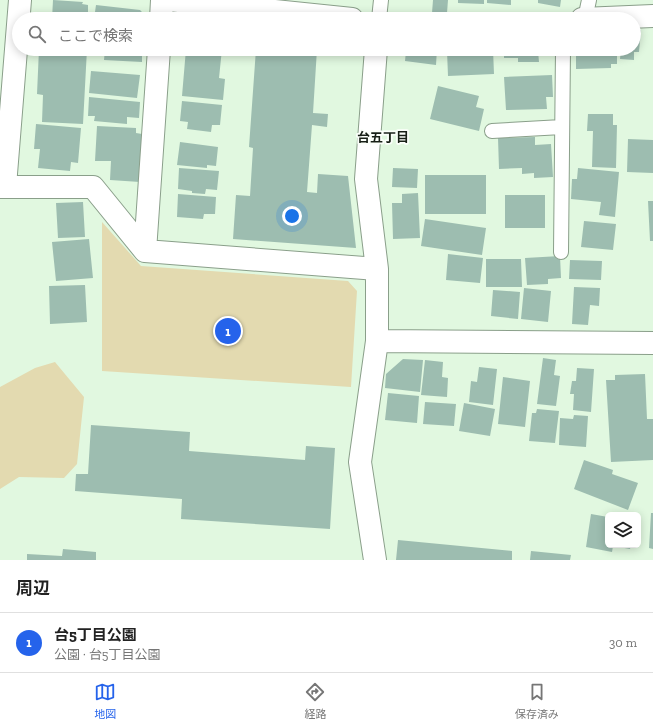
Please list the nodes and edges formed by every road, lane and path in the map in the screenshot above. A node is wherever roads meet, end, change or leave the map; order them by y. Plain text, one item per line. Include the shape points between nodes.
1 (20, 0) edge
2 (162, 0) edge
3 (169, 0) edge
4 (381, 0) edge
5 (588, 0) edge
6 (256, 5) edge
7 (19, 12) edge
8 (161, 12) edge
9 (304, 12) edge
10 (380, 12) edge
11 (586, 12) edge
12 (653, 16) edge
13 (641, 17) edge
14 (15, 56) edge
15 (159, 56) edge
16 (375, 56) edge
17 (563, 56) edge
18 (562, 127) junction
19 (492, 132) dead end
20 (3, 187) edge
21 (145, 251) junction
22 (560, 252) dead end
23 (377, 269) junction
24 (377, 341) junction
25 (653, 343) edge
26 (375, 560) edge

1 - 7 street
2 - 8 street
3 - 6 street
4 - 10 lane
5 - 11 lane
6 - 9 street
12 - 13 street
14 - 20 street
15 - 21 street
16 - 23 street via 366,179
17 - 18 lane
18 - 19 lane
18 - 22 lane
20 - 21 street via 93,187
21 - 23 street
23 - 24 street
24 - 25 street
24 - 26 street via 360,462

